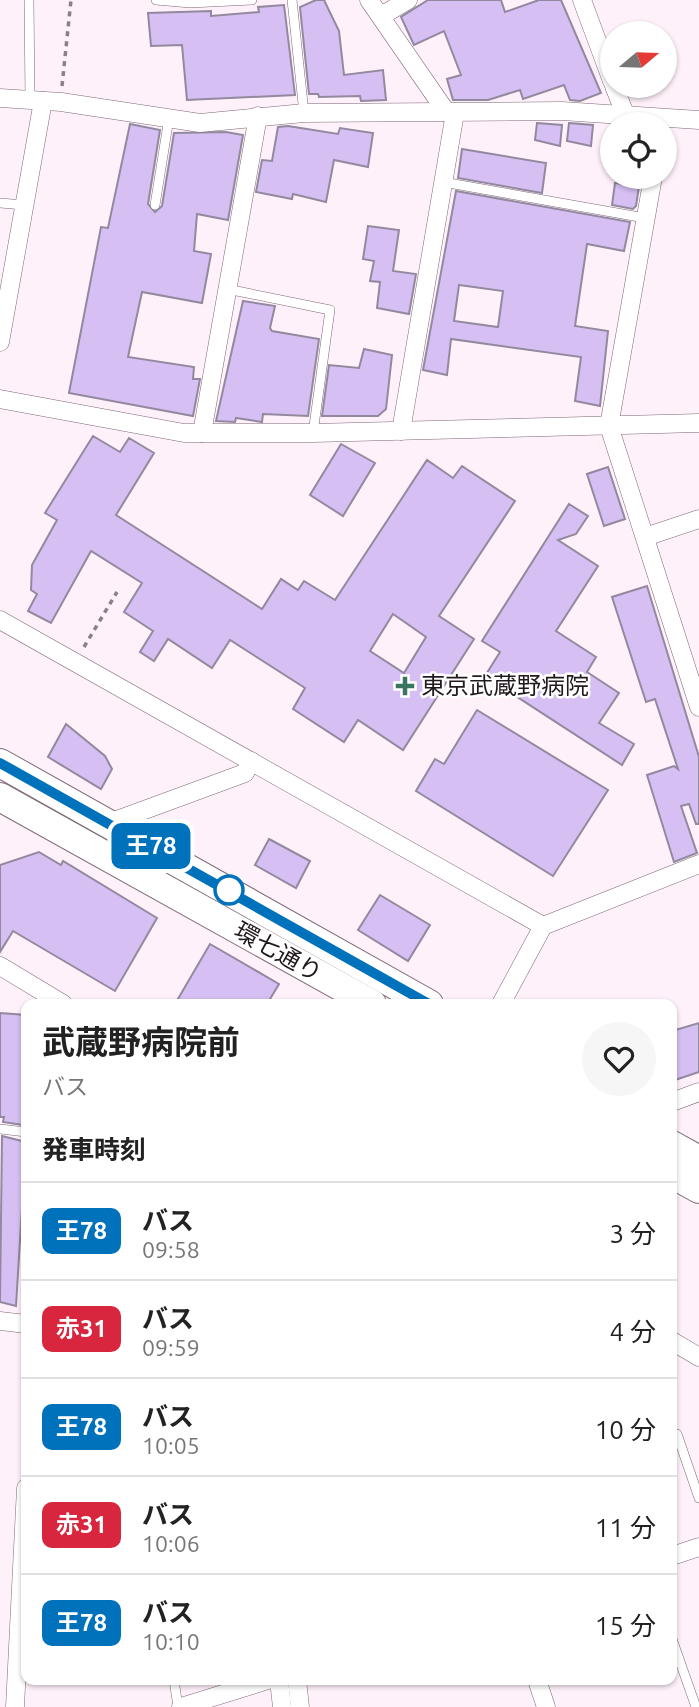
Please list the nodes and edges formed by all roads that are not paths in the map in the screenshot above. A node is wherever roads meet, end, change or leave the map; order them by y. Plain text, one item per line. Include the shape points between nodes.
1 (29, 0) edge
2 (156, 0) edge
3 (252, 0) edge
4 (292, 0) edge
5 (369, 0) edge
6 (408, 0) edge
7 (582, 0) edge
8 (381, 16) junction
9 (600, 48) edge
10 (0, 98) edge
11 (45, 101) junction
12 (304, 113) junction
13 (451, 113) junction
14 (600, 113) edge
15 (258, 116) junction
16 (169, 118) junction
17 (677, 120) edge
18 (699, 120) edge
19 (443, 182) junction
20 (651, 189) edge
21 (0, 203) edge
22 (24, 205) junction
23 (155, 205) dead end
24 (645, 218) junction
25 (227, 289) junction
26 (4, 297) edge
27 (0, 342) edge
28 (0, 399) edge
29 (699, 422) edge
30 (609, 426) junction
31 (401, 431) junction
32 (202, 433) junction
33 (313, 433) junction
34 (699, 519) edge
35 (645, 537) junction
36 (0, 620) edge
37 (699, 707) edge
38 (251, 761) junction
39 (0, 763) edge
40 (0, 797) edge
41 (109, 822) junction
42 (699, 863) edge
43 (542, 926) junction
44 (0, 966) edge
45 (49, 999) edge
46 (363, 999) edge
47 (420, 999) edge
48 (503, 999) edge
49 (699, 1092) edge
50 (677, 1100) edge
51 (0, 1129) edge
52 (21, 1131) edge
53 (677, 1148) edge
54 (699, 1160) edge
55 (677, 1177) edge
56 (699, 1189) edge
57 (0, 1321) edge
58 (21, 1323) edge
59 (677, 1344) edge
60 (699, 1357) edge
61 (677, 1434) dead end
62 (699, 1498) edge
63 (699, 1547) edge
64 (677, 1554) edge
65 (21, 1605) edge
66 (677, 1653) edge
67 (175, 1685) edge
68 (252, 1685) edge
69 (280, 1685) edge
70 (298, 1685) edge
71 (539, 1685) edge
72 (15, 1707) edge
73 (179, 1707) edge
74 (282, 1707) edge
75 (300, 1707) edge
76 (546, 1707) edge
77 (696, 1707) edge

1 - 11 lane
2 - 3 lane
4 - 12 lane
5 - 8 street
6 - 8 street
7 - 9 street
8 - 13 street
10 - 11 street
11 - 16 street
11 - 22 street
12 - 13 street
12 - 15 street
13 - 14 street
13 - 19 street
15 - 16 street via 201,123
15 - 25 street
16 - 23 lane
17 - 18 street
19 - 24 lane
19 - 31 street
20 - 24 street
21 - 22 lane
22 - 26 street
24 - 30 street
25 - 32 street
25 - 33 lane via 330,310
26 - 27 street
28 - 32 street
29 - 30 street
30 - 31 street
30 - 35 street
31 - 33 street
32 - 33 street
34 - 35 street
35 - 37 street
36 - 38 street
38 - 41 street via 245,773
38 - 43 street
39 - 41 main road, 環七通り
40 - 46 main road, 環七通り
41 - 47 main road, 環七通り
42 - 43 street
43 - 48 street
44 - 45 street
49 - 50 street
51 - 52 lane
53 - 54 main road
55 - 56 main road
57 - 58 street
59 - 60 street
61 - 62 lane
63 - 64 street
65 - 72 street
66 - 77 lane
67 - 73 lane
68 - 73 street
69 - 74 street
70 - 75 street
71 - 76 street

